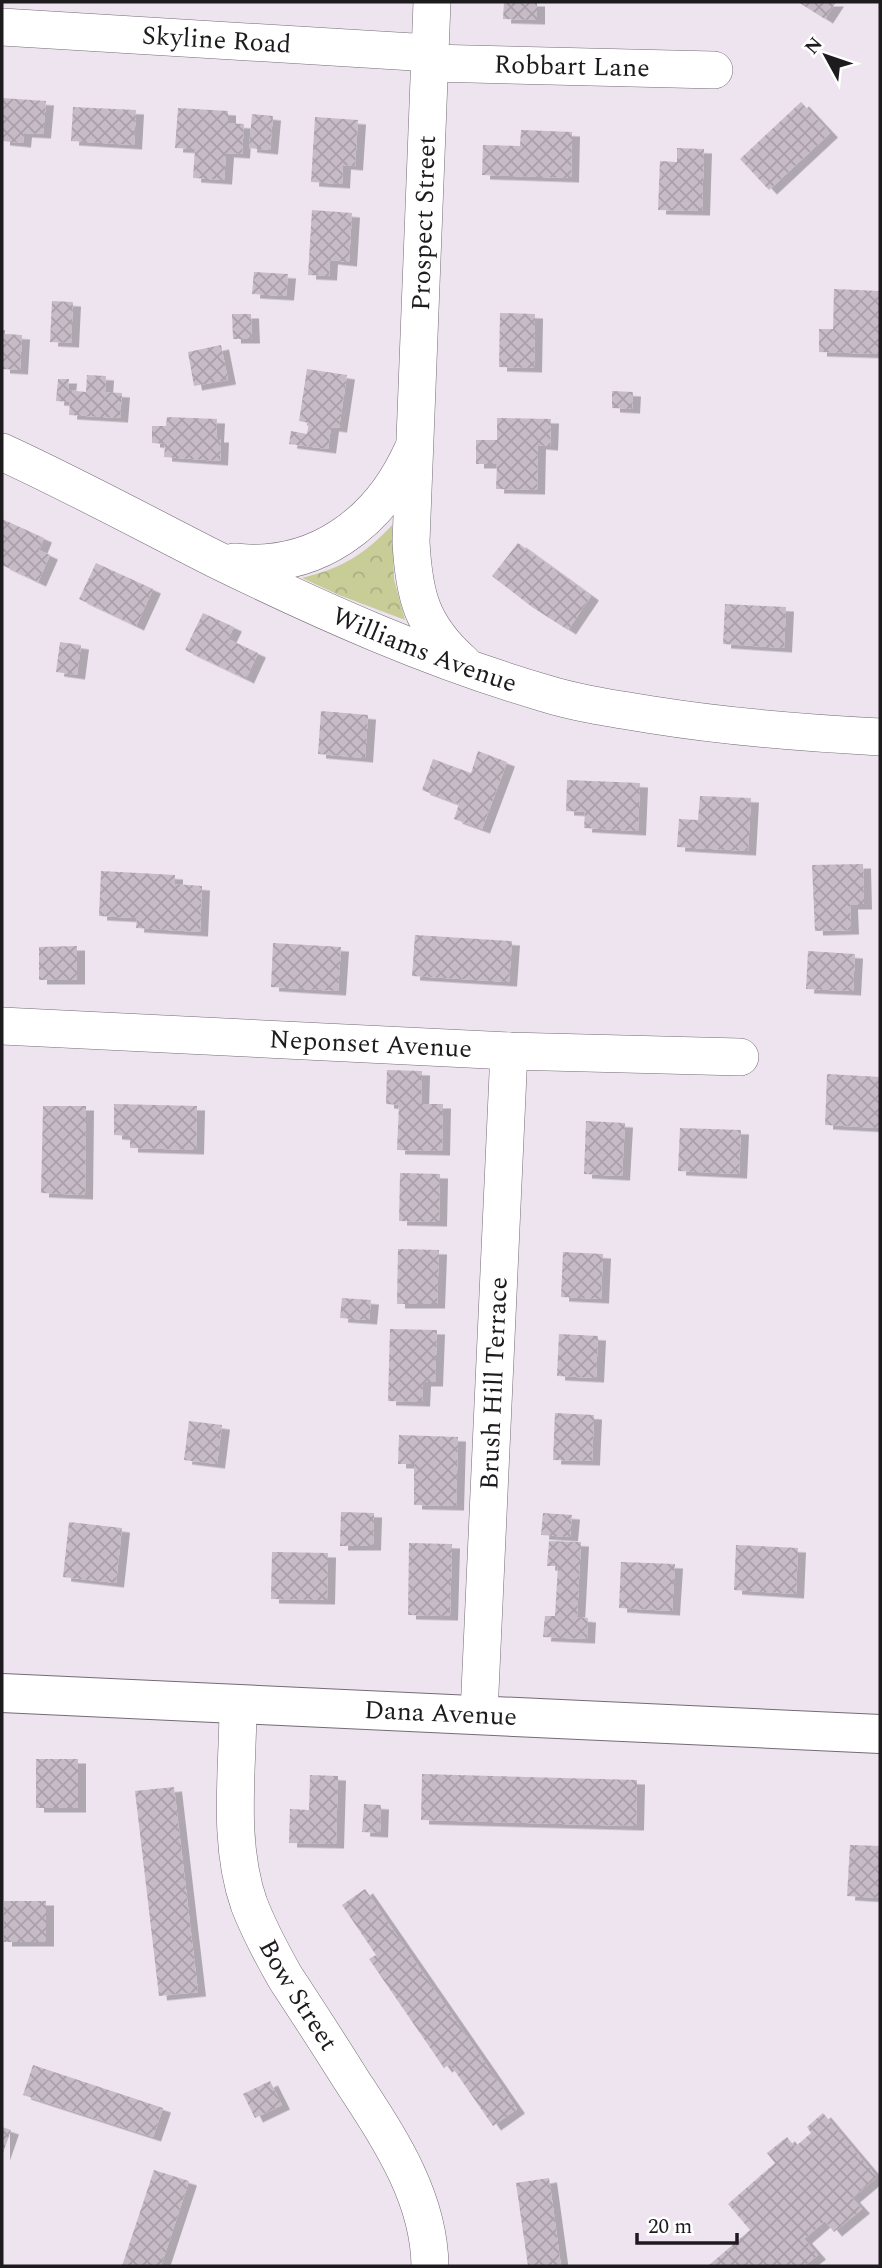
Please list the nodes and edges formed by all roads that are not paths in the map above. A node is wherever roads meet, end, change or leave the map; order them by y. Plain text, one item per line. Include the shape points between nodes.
1 (432, 2) edge
2 (2, 27) edge
3 (430, 58) junction
4 (715, 70) dead end
5 (415, 444) junction
6 (2, 452) edge
7 (218, 560) junction
8 (469, 669) junction
9 (880, 737) edge
10 (2, 1026) edge
11 (509, 1051) junction
12 (740, 1057) dead end
13 (2, 1693) edge
14 (238, 1705) junction
15 (479, 1714) junction
16 (880, 1734) edge
17 (430, 2266) edge

1 - 3 street, Prospect Street
2 - 3 street, Skyline Road
3 - 4 street, Robbart Lane
3 - 5 street, Prospect Street
5 - 7 street, Prospect Street via 381,502 328,545 286,561
5 - 8 street, Prospect Street via 411,541 415,588 430,626
6 - 7 street, Williams Avenue
7 - 8 street, Williams Avenue
8 - 9 street, Williams Avenue via 547,694 634,712
10 - 11 street, Neponset Avenue
11 - 12 street, Neponset Avenue
11 - 15 street, Brush Hill Terrace
13 - 14 street, Dana Avenue
14 - 15 street, Dana Avenue
14 - 17 street, Bow Street via 236,1821 249,1903 285,1977 381,2125 409,2177 426,2228
15 - 16 street, Dana Avenue

